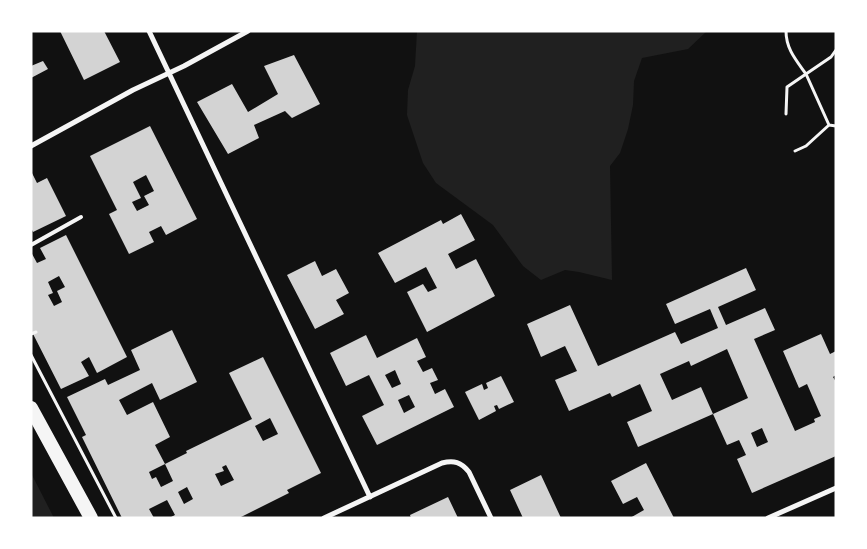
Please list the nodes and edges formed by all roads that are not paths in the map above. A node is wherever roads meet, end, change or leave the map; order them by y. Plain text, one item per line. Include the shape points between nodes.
1 (149, 31) edge
2 (248, 31) edge
3 (169, 73) junction
4 (31, 146) edge
5 (82, 217) dead end
6 (31, 245) edge
7 (31, 408) edge
8 (836, 488) edge
9 (370, 497) junction
10 (91, 518) edge
11 (324, 518) edge
12 (492, 518) edge
13 (768, 518) edge

1 - 3 street
2 - 3 street
3 - 4 street
3 - 9 street
5 - 6 lane
7 - 10 highway
8 - 13 street
9 - 11 street
9 - 12 street via 442,463 454,461 464,465

